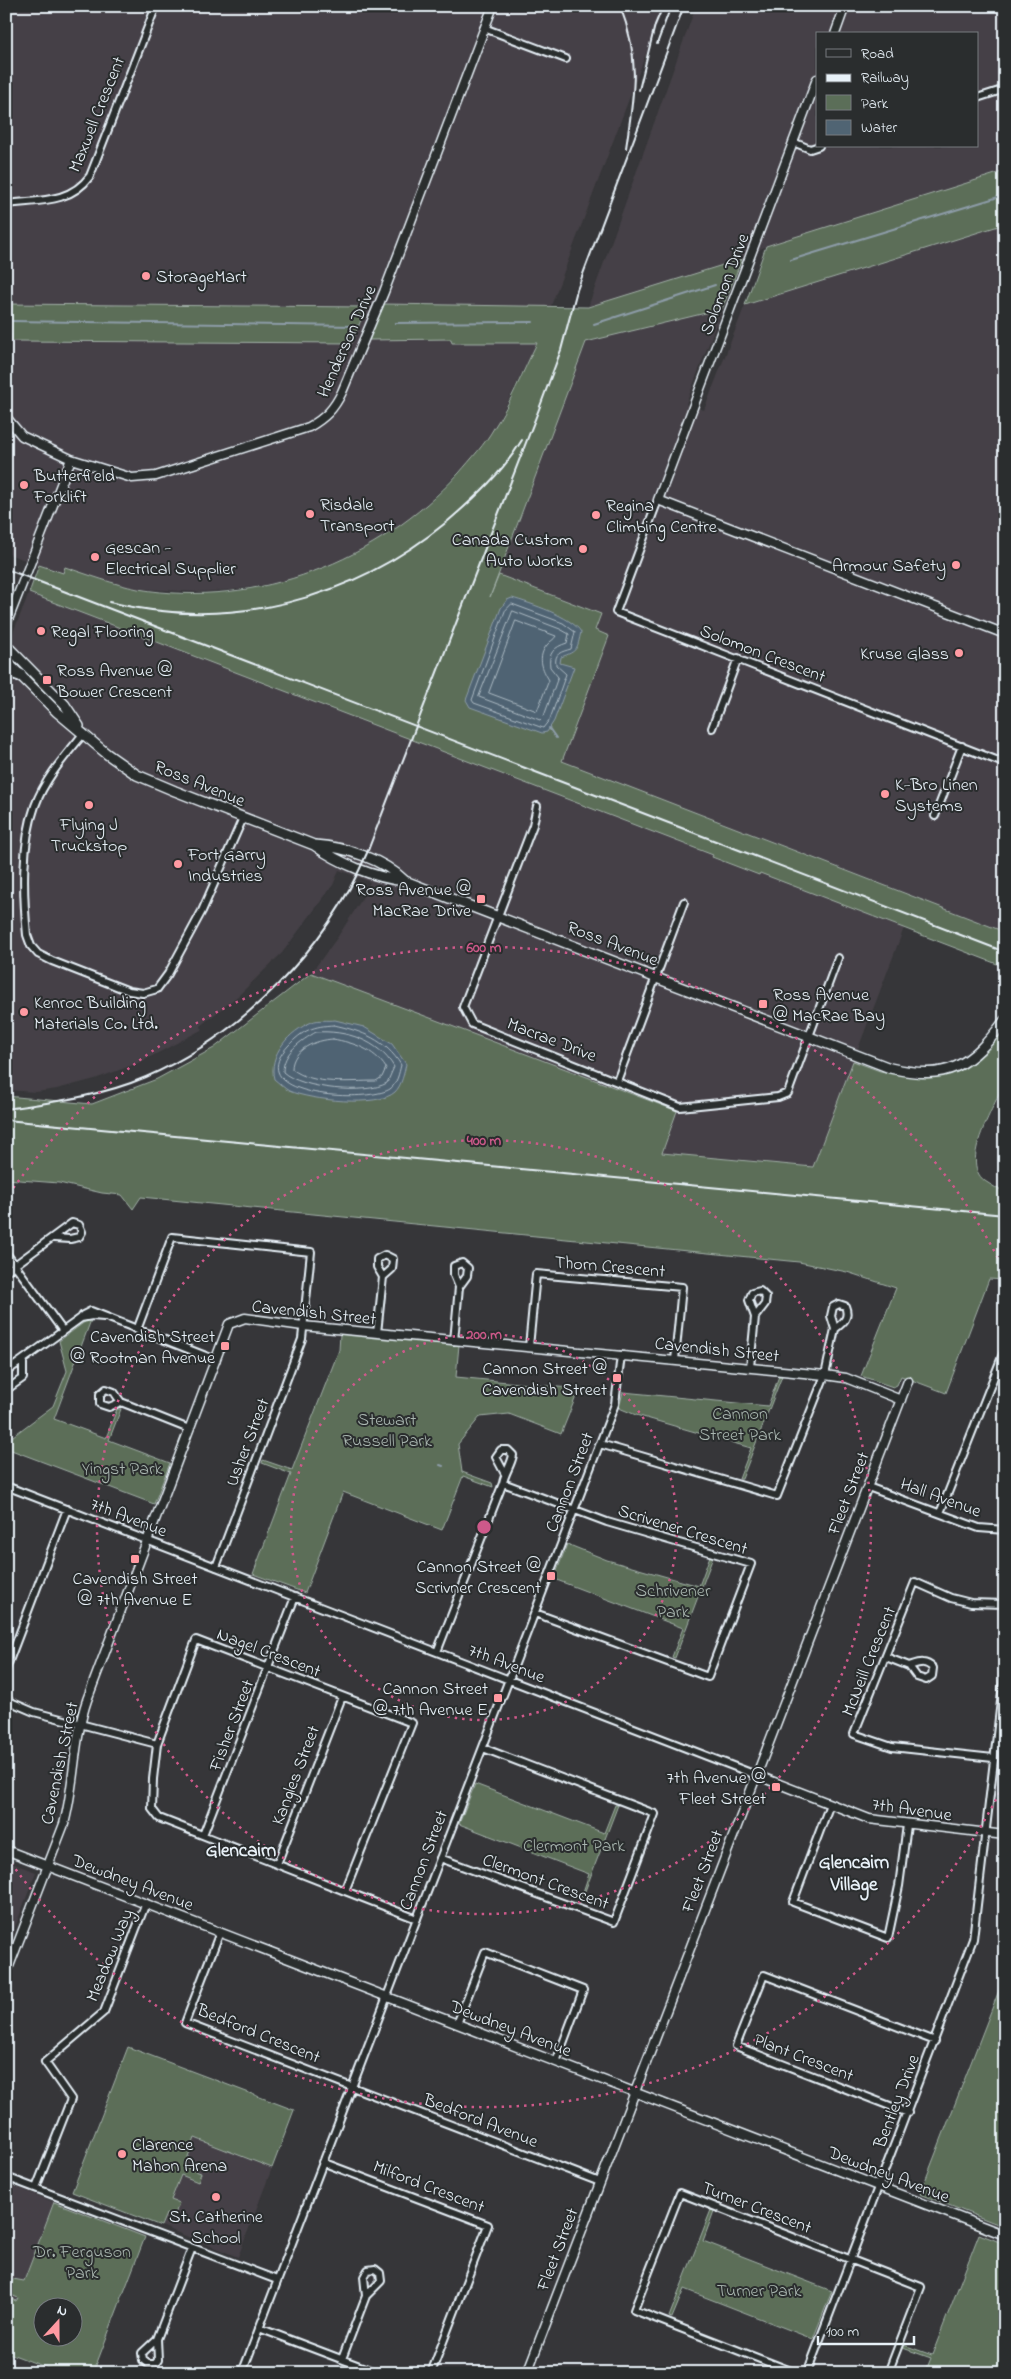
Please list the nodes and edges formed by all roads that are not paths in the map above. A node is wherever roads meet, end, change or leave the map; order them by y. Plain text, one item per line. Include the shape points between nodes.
1 (156, 6) edge
2 (493, 6) edge
3 (845, 6) edge
4 (484, 28) junction
5 (835, 32) edge
6 (566, 59) dead end
7 (816, 82) edge
8 (1005, 90) edge
9 (978, 98) edge
10 (793, 142) junction
11 (816, 147) edge
12 (6, 204) edge
13 (6, 417) edge
14 (71, 459) junction
15 (658, 500) junction
16 (15, 602) junction
17 (7, 609) edge
18 (6, 625) edge
19 (1005, 634) edge
20 (6, 645) edge
21 (738, 658) junction
22 (6, 661) edge
23 (6, 670) edge
24 (20, 675) junction
25 (712, 728) dead end
26 (84, 732) junction
27 (962, 746) junction
28 (1005, 752) edge
29 (537, 806) dead end
30 (935, 816) dead end
31 (243, 818) junction
32 (684, 902) dead end
33 (498, 917) junction
34 (838, 958) dead end
35 (656, 977) junction
36 (1005, 1020) edge
37 (810, 1035) junction
38 (617, 1081) junction
39 (54, 1238) dead end
40 (6, 1253) edge
41 (15, 1265) junction
42 (6, 1271) edge
43 (383, 1277) dead end
44 (459, 1287) dead end
45 (755, 1317) dead end
46 (303, 1326) junction
47 (835, 1329) dead end
48 (137, 1330) junction
49 (63, 1331) junction
50 (377, 1333) junction
51 (454, 1341) junction
52 (529, 1347) junction
53 (1005, 1349) edge
54 (621, 1355) junction
55 (23, 1360) junction
56 (216, 1360) junction
57 (675, 1360) junction
58 (750, 1367) junction
59 (6, 1372) edge
60 (825, 1374) junction
61 (908, 1382) dead end
62 (6, 1390) edge
63 (901, 1400) junction
64 (121, 1402) dead end
65 (189, 1429) junction
66 (600, 1444) junction
67 (504, 1474) dead end
68 (503, 1484) junction
69 (6, 1486) edge
70 (868, 1486) junction
71 (67, 1509) junction
72 (574, 1510) junction
73 (940, 1513) junction
74 (1005, 1530) edge
75 (148, 1541) junction
76 (216, 1567) junction
77 (295, 1597) junction
78 (1005, 1604) edge
79 (535, 1613) junction
80 (437, 1652) junction
81 (886, 1657) junction
82 (909, 1666) dead end
83 (1005, 1667) edge
84 (269, 1668) junction
85 (6, 1670) edge
86 (1004, 1675) edge
87 (508, 1679) junction
88 (342, 1697) junction
89 (6, 1700) edge
90 (79, 1724) junction
91 (157, 1744) junction
92 (483, 1748) junction
93 (993, 1758) junction
94 (756, 1775) junction
95 (830, 1804) junction
96 (907, 1825) junction
97 (986, 1833) junction
98 (203, 1835) junction
99 (1005, 1835) edge
100 (6, 1850) edge
101 (440, 1858) junction
102 (277, 1864) junction
103 (48, 1866) junction
104 (345, 1891) junction
105 (146, 1903) junction
106 (417, 1919) junction
107 (220, 1932) junction
108 (6, 1974) edge
109 (386, 1996) junction
110 (457, 2024) junction
111 (935, 2041) junction
112 (556, 2062) junction
113 (352, 2086) junction
114 (635, 2092) junction
115 (908, 2113) junction
116 (322, 2162) junction
117 (6, 2177) edge
118 (600, 2182) junction
119 (879, 2187) junction
120 (36, 2188) junction
121 (1005, 2235) edge
122 (192, 2248) junction
123 (850, 2260) junction
124 (277, 2280) junction
125 (366, 2296) dead end
126 (259, 2328) junction
127 (157, 2339) dead end
128 (342, 2359) junction
129 (242, 2373) edge
130 (378, 2373) edge
131 (431, 2373) edge
132 (527, 2373) edge
133 (796, 2373) edge
134 (807, 2373) edge
135 (888, 2373) edge

1 - 12 street, Maxwell Crescent via 90,176 84,184 67,196
2 - 4 street, Henderson Drive
3 - 5 street
4 - 6 street
4 - 14 street, Henderson Drive via 384,292 335,407 309,427 156,476 132,478
7 - 10 street, Solomon Drive
8 - 9 street
10 - 11 street via 810,149
10 - 15 street, Solomon Drive
13 - 14 street, Henderson Drive via 22,436
14 - 16 street
15 - 19 street
15 - 21 street, Solomon Crescent via 616,612
16 - 17 street
16 - 18 street
20 - 26 main road, Ross Avenue via 64,705
21 - 25 street
21 - 27 street, Solomon Crescent
22 - 24 main road, Ross Avenue
23 - 24 highway
24 - 26 main road, Ross Avenue via 57,712
26 - 31 main road, Ross Avenue via 107,754 137,774
26 - 31 street via 44,787 27,840 27,935 38,954 129,991 143,993 157,989 202,911
27 - 28 street, Solomon Crescent via 1001,762
27 - 30 street
29 - 33 street, Macrae Drive via 534,826
31 - 33 main road, Ross Avenue via 314,845 331,857
32 - 35 street
33 - 35 main road, Ross Avenue
33 - 38 street, Macrae Drive via 462,1007 472,1024
34 - 37 street, Macrae Drive
35 - 37 main road, Ross Avenue
35 - 38 street
36 - 37 main road via 989,1042 957,1067 933,1074 890,1068
37 - 38 street, Macrae Drive via 788,1093 778,1097 680,1107
39 - 41 street
40 - 41 street
41 - 42 street
41 - 49 street
43 - 50 street
44 - 51 street
45 - 58 street
46 - 48 street, Usher Street via 311,1252 172,1238
46 - 50 street, Cavendish Street
46 - 56 street, Cavendish Street via 245,1318 229,1324
46 - 76 street, Usher Street via 302,1339
47 - 60 street
48 - 49 street via 106,1317 92,1316 81,1318
48 - 56 street
49 - 55 street
50 - 51 street, Cavendish Street
51 - 52 street, Cavendish Street
52 - 54 street, Cavendish Street
52 - 57 street, Thorn Crescent via 536,1274 682,1287
53 - 73 street
54 - 57 street, Cavendish Street
54 - 66 street, Cannon Street via 616,1404
55 - 59 street
55 - 62 street via 23,1378
56 - 65 street, Cavendish Street
57 - 58 street, Cavendish Street
58 - 60 street, Cavendish Street
60 - 63 street, Cavendish Street via 846,1378
60 - 66 street via 777,1496
61 - 63 street, Fleet Street
63 - 70 street, Fleet Street
64 - 65 street
65 - 75 street, Cavendish Street
66 - 72 street, Cannon Street
67 - 68 street
68 - 72 street
68 - 80 street
69 - 71 street, 7th Avenue
70 - 73 street, Hall Avenue
70 - 94 street, Fleet Street
71 - 75 street, 7th Avenue
71 - 85 street
72 - 79 street, Cannon Street
72 - 79 street, Scrivener Crescent via 751,1564 708,1677
73 - 74 street, Hall Avenue via 979,1528
75 - 76 street, 7th Avenue
75 - 90 street, Cavendish Street
76 - 77 street, 7th Avenue
77 - 80 street, 7th Avenue
77 - 84 street, Fisher Street
78 - 81 street, McNeill Crescent via 971,1603 915,1582
79 - 87 street, Cannon Street
80 - 87 street, 7th Avenue
81 - 82 street
81 - 93 street, McNeill Crescent via 854,1734 892,1747
83 - 86 street, Bentley Drive
84 - 88 street, Nagel Crescent
84 - 91 street, Nagel Crescent via 196,1640
84 - 98 street, Fisher Street
86 - 93 street, Bentley Drive
87 - 92 street, Cannon Street
87 - 94 street, 7th Avenue
88 - 102 street, Kangles Street
88 - 104 street, Nagel Crescent via 412,1723
89 - 90 street via 34,1712
90 - 91 street
90 - 103 street, Cavendish Street via 70,1802
91 - 98 street, Nagel Crescent via 152,1809 159,1818
92 - 101 street, Cannon Street
92 - 101 street, Clermont Crescent via 655,1814 614,1922
93 - 97 street, Bentley Drive
94 - 95 street, 7th Avenue
94 - 114 street, Fleet Street
95 - 96 street, 7th Avenue via 869,1819
95 - 96 street via 793,1902 888,1938 900,1886
96 - 97 street, 7th Avenue
97 - 99 street, 7th Avenue
97 - 111 street, Bentley Drive via 973,1939
98 - 102 street, Nagel Crescent
100 - 103 street, Dewdney Avenue
101 - 106 street, Cannon Street
102 - 104 street, Nagel Crescent
103 - 105 street, Dewdney Avenue
103 - 108 street, Cavendish Street
104 - 106 street, Nagel Crescent
105 - 107 street, Dewdney Avenue
105 - 120 street, Meadow Way via 104,2012 45,2062 71,2099
106 - 109 street, Cannon Street
107 - 109 street, Dewdney Avenue
107 - 113 street, Bedford Crescent via 185,2022
109 - 110 street, Dewdney Avenue
109 - 113 street, Cannon Street
110 - 112 street, Dewdney Avenue
110 - 112 street via 485,1952 583,1990
111 - 115 street, Bentley Drive
111 - 115 street, Plant Crescent via 764,1975 736,2046
112 - 114 street, Dewdney Avenue
113 - 116 street, Cannon Street
113 - 118 street, Bedford Avenue
114 - 118 street, Fleet Street
114 - 119 street, Dewdney Avenue
115 - 119 street, Bentley Drive
116 - 124 street, Cannon Street
116 - 131 street, Milford Crescent via 488,2224
117 - 120 street
118 - 132 street, Fleet Street
119 - 121 street, Dewdney Avenue
119 - 123 street, Bentley Drive
120 - 122 street
122 - 124 street
122 - 127 street
123 - 133 street, Turner Crescent via 680,2193 634,2310
123 - 134 street, Bentley Drive
123 - 135 street via 920,2287
124 - 126 street, Cannon Street
125 - 128 street
126 - 128 street
126 - 129 street, Cannon Street
128 - 130 street

